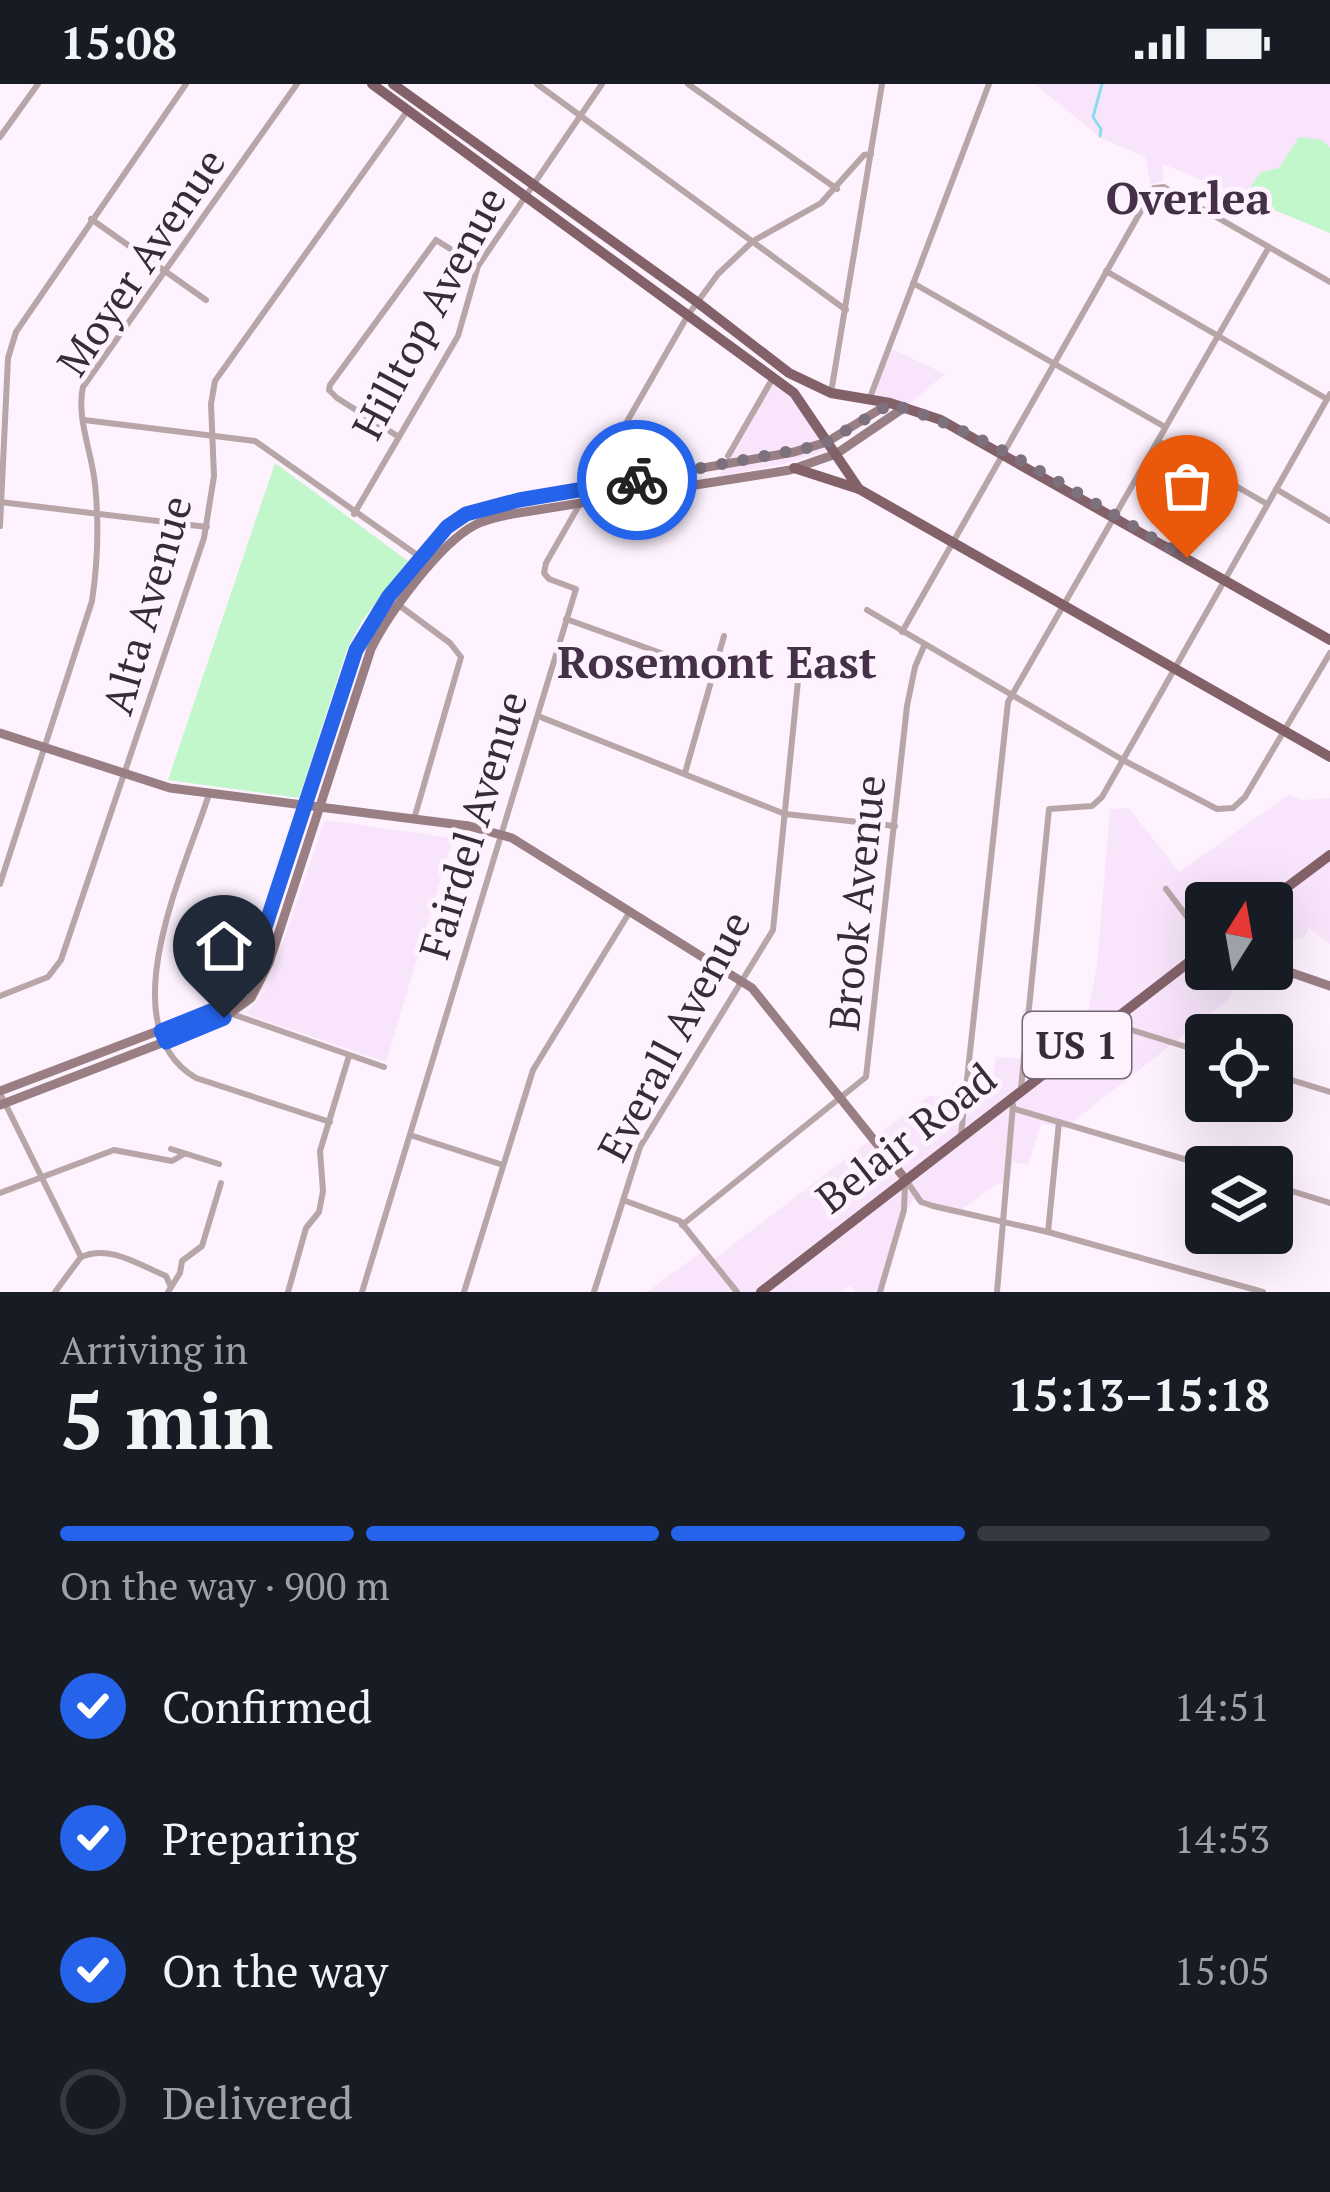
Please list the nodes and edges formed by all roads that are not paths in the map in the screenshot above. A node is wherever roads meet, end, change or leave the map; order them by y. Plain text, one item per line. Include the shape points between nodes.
1 (38, 84) edge
2 (186, 84) edge
3 (297, 84) edge
4 (372, 84) edge
5 (392, 84) edge
6 (537, 84) edge
7 (602, 84) edge
8 (688, 84) edge
9 (882, 84) edge
10 (988, 84) edge
11 (411, 106) junction
12 (580, 115) junction
13 (0, 119) edge
14 (8, 125) junction
15 (0, 137) edge
16 (871, 154) junction
17 (527, 189) junction
18 (837, 189) junction
19 (91, 219) junction
20 (610, 240) junction
21 (753, 241) junction
22 (1269, 247) junction
23 (601, 251) junction
24 (478, 266) junction
25 (1106, 271) junction
26 (165, 272) junction
27 (1330, 282) edge
28 (913, 283) junction
29 (206, 300) dead end
30 (697, 302) junction
31 (846, 310) junction
32 (688, 315) junction
33 (1218, 336) junction
34 (4, 358) edge
35 (1056, 364) junction
36 (777, 371) junction
37 (831, 393) junction
38 (1329, 398) edge
39 (869, 400) junction
40 (890, 404) junction
41 (905, 407) junction
42 (84, 420) junction
43 (1166, 428) junction
44 (214, 436) junction
45 (399, 437) junction
46 (1158, 440) junction
47 (827, 442) junction
48 (1004, 453) junction
49 (836, 454) junction
50 (728, 456) dead end
51 (794, 469) junction
52 (590, 488) junction
53 (859, 489) junction
54 (1276, 489) junction
55 (0, 502) edge
56 (578, 503) junction
57 (1268, 504) junction
58 (97, 514) junction
59 (355, 514) junction
60 (1114, 516) junction
61 (1330, 521) edge
62 (0, 526) edge
63 (207, 527) junction
64 (954, 542) junction
65 (420, 560) junction
66 (433, 564) junction
67 (1224, 579) junction
68 (400, 606) junction
69 (1063, 606) junction
70 (867, 610) dead end
71 (566, 619) junction
72 (902, 632) junction
73 (724, 635) dead end
74 (1330, 640) edge
75 (924, 646) junction
76 (1330, 653) edge
77 (800, 661) dead end
78 (1174, 668) junction
79 (711, 671) junction
80 (1012, 696) junction
81 (538, 716) junction
82 (1285, 731) junction
83 (0, 733) edge
84 (45, 748) junction
85 (1330, 757) edge
86 (1123, 760) junction
87 (685, 773) junction
88 (125, 776) junction
89 (209, 794) junction
90 (305, 806) junction
91 (320, 808) junction
92 (785, 814) junction
93 (413, 820) junction
94 (895, 826) junction
95 (501, 833) junction
96 (1330, 855) edge
97 (1293, 883) edge
98 (0, 884) edge
99 (1166, 889) dead end
100 (630, 911) junction
101 (1185, 916) edge
102 (1185, 961) edge
103 (1293, 973) edge
104 (742, 980) junction
105 (1330, 986) edge
106 (0, 996) edge
107 (232, 1014) junction
108 (1106, 1022) junction
109 (161, 1031) junction
110 (166, 1042) junction
111 (1185, 1046) edge
112 (349, 1056) junction
113 (384, 1067) dead end
114 (1293, 1081) edge
115 (1330, 1092) edge
116 (2, 1098) edge
117 (1016, 1098) junction
118 (843, 1099) junction
119 (330, 1121) junction
120 (1059, 1121) junction
121 (410, 1135) junction
122 (961, 1135) junction
123 (171, 1150) dead end
124 (184, 1154) junction
125 (1185, 1159) edge
126 (218, 1164) dead end
127 (503, 1165) junction
128 (42, 1176) junction
129 (905, 1180) junction
130 (221, 1184) dead end
131 (0, 1192) edge
132 (1293, 1192) edge
133 (918, 1198) junction
134 (622, 1200) junction
135 (905, 1202) junction
136 (1330, 1203) edge
137 (1003, 1222) junction
138 (682, 1225) junction
139 (1048, 1232) junction
140 (81, 1258) junction
141 (169, 1290) edge
142 (883, 1291) edge
143 (55, 1292) edge
144 (288, 1292) edge
145 (362, 1292) edge
146 (464, 1292) edge
147 (594, 1292) edge
148 (737, 1292) edge
149 (761, 1292) edge
150 (997, 1292) edge
151 (1263, 1292) edge

1 - 14 street
2 - 19 street
3 - 26 street, Moyer Avenue
4 - 11 main road
5 - 11 main road
6 - 12 street
7 - 12 street, Hilltop Avenue
8 - 18 street
9 - 16 street
10 - 28 street
11 - 17 main road
11 - 44 street, Alta Avenue via 218,375
12 - 17 street, Hilltop Avenue
12 - 21 street
13 - 14 street
14 - 15 street
16 - 18 street
16 - 31 street
17 - 20 main road
17 - 23 main road
17 - 24 street, Hilltop Avenue
18 - 21 street
19 - 26 street
19 - 34 street
20 - 23 main road
20 - 30 main road
21 - 30 street
21 - 31 street
22 - 25 street via 1158,186
22 - 27 street
22 - 33 street
23 - 32 main road
24 - 45 street, Hilltop Avenue via 458,336
24 - 45 street via 438,239 329,390
25 - 33 street
25 - 35 street
26 - 29 street
26 - 42 street, Moyer Avenue via 87,381
28 - 35 street
28 - 39 street
30 - 32 street
30 - 36 main road
31 - 37 street
32 - 36 main road
32 - 52 street
33 - 38 street
33 - 43 street
34 - 55 street
35 - 43 street
35 - 48 street
36 - 37 main road
36 - 47 main road
36 - 50 street
37 - 39 main road
38 - 54 street
39 - 40 main road
40 - 41 main road
40 - 47 main road
41 - 48 main road
41 - 49 main road
42 - 44 street
42 - 58 street, Moyer Avenue
43 - 46 street
44 - 59 street via 265,446
44 - 63 street, Alta Avenue
45 - 59 street, Hilltop Avenue
46 - 57 street
46 - 60 street
47 - 49 main road
47 - 52 main road
48 - 60 main road
48 - 64 street
49 - 51 main road
49 - 53 main road
51 - 53 main road
51 - 56 main road
52 - 56 street
52 - 65 main road via 476,510 447,527
53 - 64 main road
54 - 57 street
54 - 61 street
55 - 58 street
55 - 62 street
56 - 66 main road via 474,526
56 - 71 street via 544,573 576,589
57 - 67 street
58 - 63 street
58 - 84 street, Moyer Avenue via 92,601
59 - 65 street
60 - 67 main road
60 - 69 street
63 - 88 street, Alta Avenue
64 - 69 main road
64 - 72 street
65 - 66 street
65 - 90 main road via 361,639
66 - 68 main road
67 - 74 main road
67 - 78 street
68 - 91 main road via 368,659
68 - 93 street via 461,659
69 - 78 main road
69 - 80 street
70 - 72 street
71 - 79 street
71 - 81 street, Fairdel Avenue
72 - 75 street
73 - 79 street
75 - 80 street
75 - 94 street, Brook Avenue via 907,706
76 - 82 street
77 - 92 street, Everall Avenue
78 - 82 main road
78 - 86 street
79 - 87 street
80 - 86 street
80 - 122 street
81 - 87 street
81 - 95 street, Fairdel Avenue
82 - 85 main road
82 - 86 street via 1233,808 1211,808
83 - 84 main road
84 - 88 main road
84 - 98 street, Moyer Avenue
86 - 117 street via 1098,803 1049,809
87 - 92 street
88 - 89 main road
88 - 106 street, Alta Avenue via 58,968
89 - 90 main road
89 - 109 street via 159,943
90 - 91 main road
90 - 109 main road via 245,983 221,1007
91 - 93 main road
91 - 107 main road via 264,976
92 - 94 street
92 - 104 street, Everall Avenue via 773,930
93 - 95 main road
94 - 118 street, Brook Avenue via 869,1071
95 - 100 main road
95 - 121 street, Fairdel Avenue
96 - 97 main road
99 - 101 street
100 - 104 main road
100 - 127 street via 533,1070
102 - 108 main road, Belair Road / US 1
103 - 105 main road
104 - 118 main road
104 - 134 street, Everall Avenue via 640,1147
107 - 110 main road
107 - 112 street
108 - 111 street
108 - 117 main road, Belair Road / US 1
109 - 110 street
109 - 116 main road
110 - 116 main road
110 - 119 street via 196,1078
112 - 113 street
112 - 119 street
114 - 115 street
116 - 128 street
117 - 120 street
117 - 122 main road, Belair Road / US 1
117 - 137 street
118 - 129 main road
118 - 138 street, Brook Avenue
119 - 144 street via 320,1151 320,1212 306,1228
120 - 125 street
120 - 139 street
121 - 127 street
121 - 145 street, Fairdel Avenue
122 - 129 main road, Belair Road / US 1
123 - 124 street
124 - 126 street
124 - 128 street via 164,1160 113,1150
127 - 146 street
128 - 131 street
128 - 140 street
129 - 133 street
129 - 135 street
129 - 149 main road, Belair Road / US 1
130 - 141 street via 202,1246 182,1261
132 - 136 street
133 - 135 street
133 - 137 street
134 - 138 street
134 - 147 street, Everall Avenue
135 - 142 street
137 - 139 street
137 - 150 street
138 - 148 street
139 - 151 street
140 - 141 street via 116,1254 166,1276
140 - 143 street

